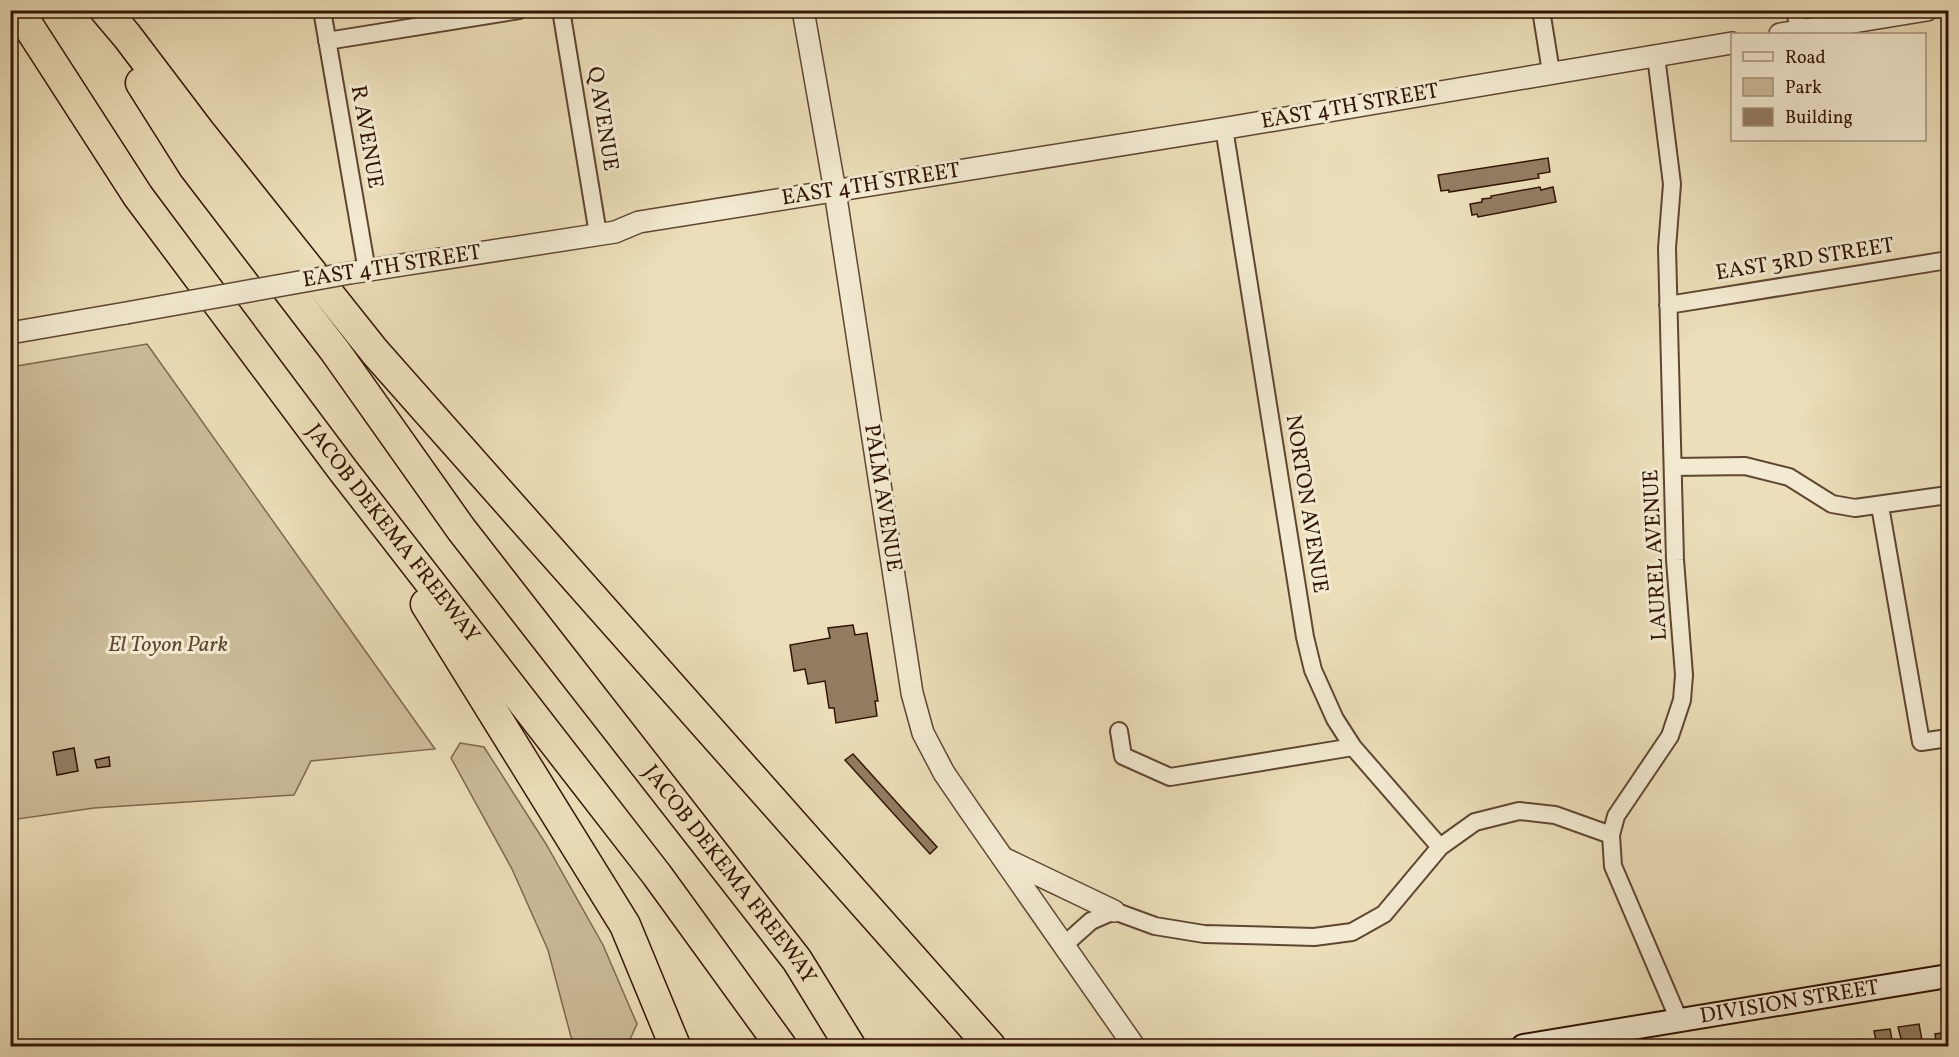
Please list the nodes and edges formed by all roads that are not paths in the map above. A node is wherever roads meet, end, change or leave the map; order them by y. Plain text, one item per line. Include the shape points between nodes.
1 (18, 10) edge
2 (94, 10) edge
3 (105, 10) edge
4 (322, 10) edge
5 (520, 10) edge
6 (561, 10) edge
7 (803, 10) edge
8 (1541, 10) edge
9 (1795, 10) edge
10 (1927, 10) edge
11 (1790, 33) edge
12 (327, 41) junction
13 (1731, 43) edge
14 (1656, 56) junction
15 (1551, 72) junction
16 (1224, 128) junction
17 (835, 191) junction
18 (598, 234) junction
19 (1948, 260) edge
20 (358, 272) junction
21 (1668, 305) junction
22 (10, 333) edge
23 (1674, 467) junction
24 (342, 469) junction
25 (1948, 495) edge
26 (1880, 506) junction
27 (1119, 731) dead end
28 (1948, 738) edge
29 (1353, 747) junction
30 (1611, 835) junction
31 (1440, 847) junction
32 (1002, 857) junction
33 (1114, 911) junction
34 (1063, 946) junction
35 (797, 960) junction
36 (1948, 976) edge
37 (1678, 1020) junction
38 (675, 1047) edge
39 (781, 1047) edge
40 (850, 1047) edge
41 (869, 1047) edge
42 (990, 1047) edge
43 (1134, 1047) edge
44 (1523, 1047) edge

1 - 24 highway, JACOB DEKEMA FREEWAY via 138,196
2 - 35 highway, JACOB DEKEMA FREEWAY via 194,167 335,351 461,529
3 - 42 highway via 375,352
4 - 12 street, R AVENUE
5 - 12 street
6 - 18 street, Q AVENUE
7 - 17 street, PALM AVENUE
8 - 15 street
9 - 11 street
10 - 11 street
12 - 20 street, R AVENUE
13 - 14 street, EAST 4TH STREET
14 - 15 street, EAST 4TH STREET
14 - 21 street, LAUREL AVENUE via 1672,184
15 - 16 street, EAST 4TH STREET
16 - 17 street, EAST 4TH STREET
16 - 29 street, NORTON AVENUE via 1305,637 1313,670 1335,719
17 - 18 street, EAST 4TH STREET via 639,222
17 - 32 street, PALM AVENUE via 912,693 923,733 944,773
18 - 20 street, EAST 4TH STREET
19 - 21 street, EAST 3RD STREET
20 - 22 street, EAST 4TH STREET, bridge
21 - 23 street, LAUREL AVENUE
23 - 26 street via 1745,466 1789,477 1832,504 1855,508
23 - 30 street, LAUREL AVENUE via 1682,700 1670,736 1616,816
24 - 38 highway via 625,926
24 - 39 highway, JACOB DEKEMA FREEWAY via 657,875
25 - 26 street
26 - 28 street via 1921,742
27 - 29 street via 1123,756 1170,777
29 - 31 street, NORTON AVENUE
30 - 31 street via 1555,815 1519,811 1475,822
30 - 37 street, LAUREL AVENUE via 1612,866
31 - 33 street via 1384,914 1352,932 1314,937 1204,934 1155,926
32 - 33 street
32 - 34 street, PALM AVENUE
33 - 34 street via 1091,921
34 - 43 street, PALM AVENUE
35 - 40 highway, JACOB DEKEMA FREEWAY
35 - 41 highway
36 - 37 main road, DIVISION STREET
37 - 44 main road, DIVISION STREET

